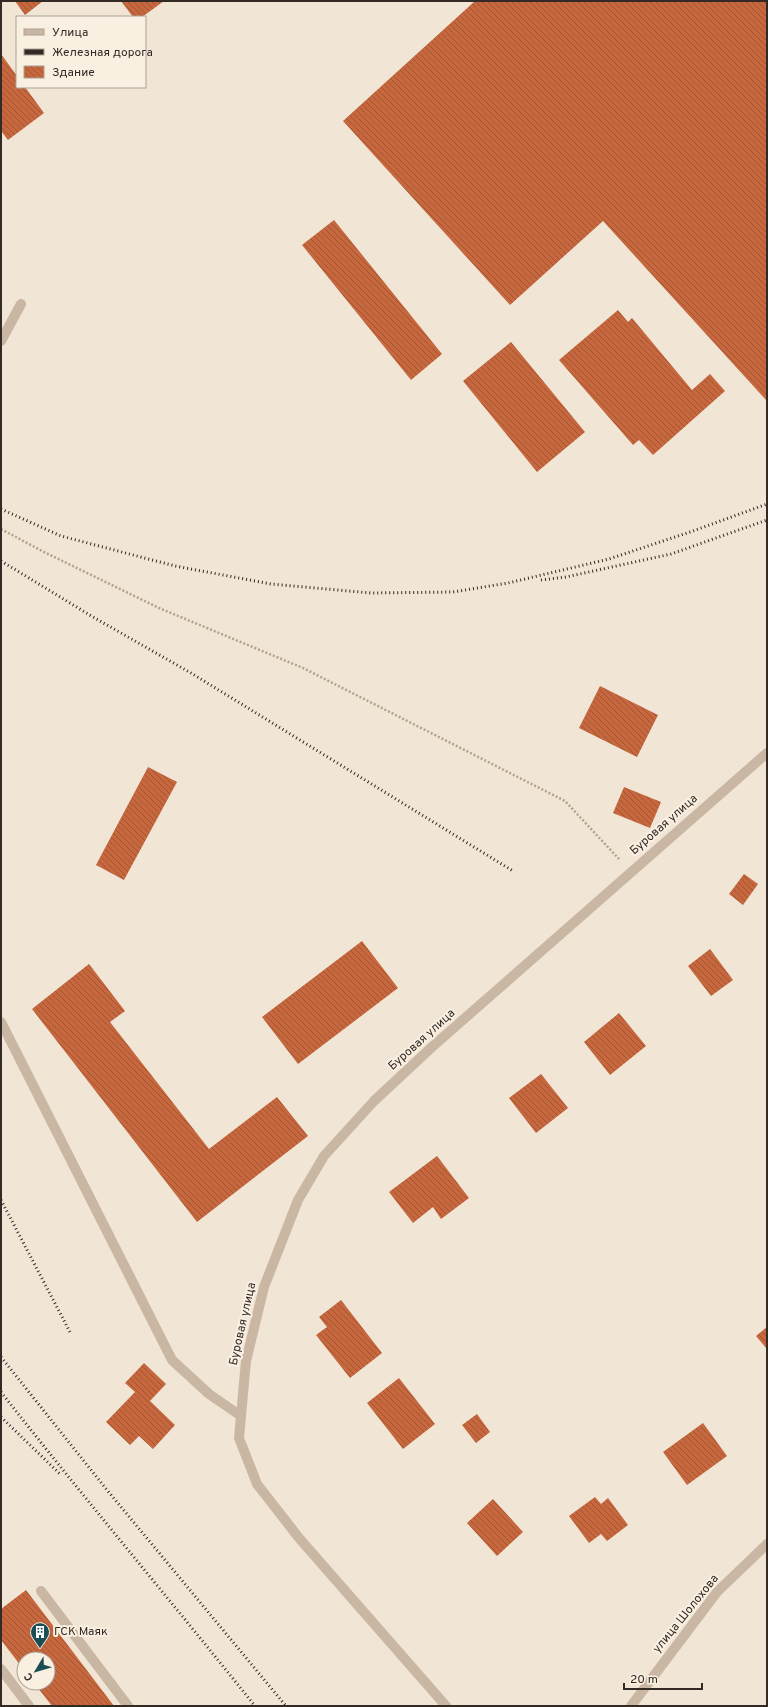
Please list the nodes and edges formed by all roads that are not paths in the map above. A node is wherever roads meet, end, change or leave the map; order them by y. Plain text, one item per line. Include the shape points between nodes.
1 (21, 304) dead end
2 (1, 342) edge
3 (767, 753) edge
4 (1, 1022) edge
5 (241, 1416) junction
6 (767, 1544) edge
7 (40, 1591) dead end
8 (1, 1669) edge
9 (29, 1706) edge
10 (128, 1706) edge
11 (446, 1706) edge
12 (631, 1706) edge

1 - 2 street
3 - 5 street, Буровая улица via 432,1047 374,1101 324,1156 298,1200 264,1287 246,1361
4 - 5 street via 172,1360 208,1394
5 - 11 street, Буровая улица via 239,1438 257,1484 300,1538
6 - 12 street, улица Шолохова via 717,1592
7 - 10 street
8 - 9 street

